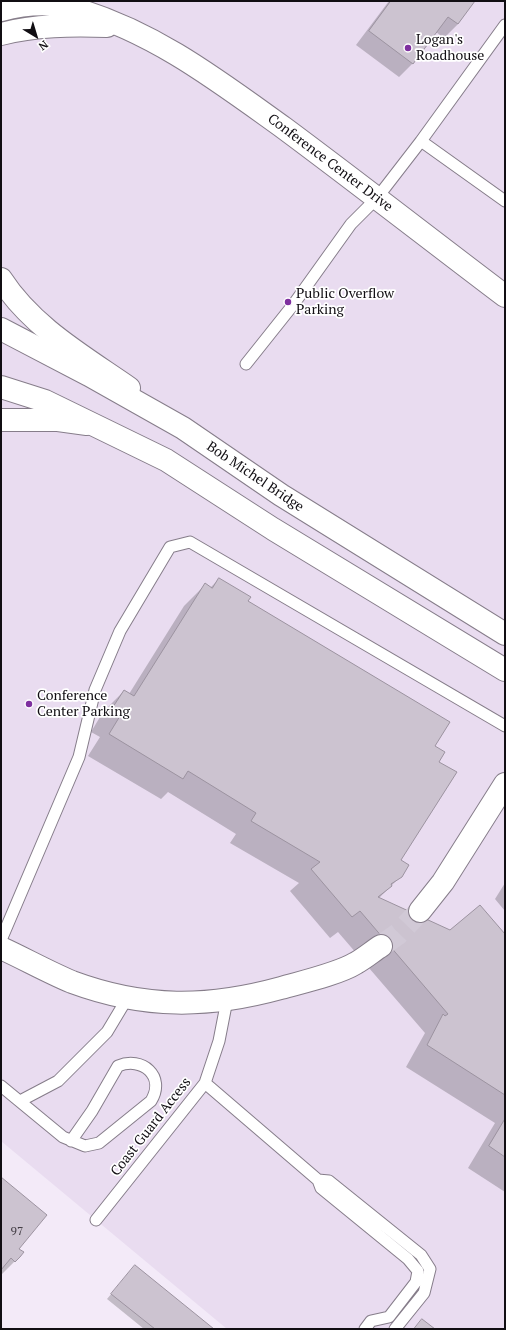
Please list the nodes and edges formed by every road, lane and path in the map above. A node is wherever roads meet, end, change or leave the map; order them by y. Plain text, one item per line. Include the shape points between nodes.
1 (1, 10) edge
2 (505, 25) edge
3 (1, 34) edge
4 (150, 38) junction
5 (421, 141) junction
6 (376, 198) junction
7 (505, 201) edge
8 (1, 280) edge
9 (505, 296) edge
10 (1, 329) edge
11 (246, 364) dead end
12 (1, 387) edge
13 (1, 420) edge
14 (98, 426) junction
15 (183, 428) junction
16 (505, 634) edge
17 (505, 670) edge
18 (505, 726) edge
19 (505, 784) edge
20 (420, 911) tunnel mouth
21 (1, 940) edge
22 (381, 946) tunnel mouth
23 (1, 948) edge
24 (128, 997) junction
25 (227, 1000) junction
26 (205, 1082) junction
27 (1, 1086) edge
28 (20, 1101) junction
29 (71, 1140) junction
30 (318, 1180) junction
31 (96, 1220) dead end
32 (365, 1329) edge
33 (395, 1329) edge

1 - 4 street, Conference Center Drive via 37,4 75,8
2 - 5 lane
3 - 4 street, Conference Center Drive via 34,28 83,25 112,27
4 - 6 street, Conference Center Drive via 199,67
5 - 6 lane
5 - 7 lane
6 - 9 street, Conference Center Drive
6 - 11 lane via 351,224 293,305
8 - 15 street via 11,295 43,327
10 - 15 street, Bob Michel Bridge
12 - 14 street via 45,401
13 - 14 street via 58,420
14 - 17 street via 166,460
15 - 16 street, Bob Michel Bridge via 281,495
18 - 21 lane via 190,542 170,547 120,631 95,690 79,757
19 - 20 street via 443,882
22 - 25 street via 355,964 313,979
23 - 24 street via 71,981
24 - 25 street via 151,1002 186,1004
24 - 28 lane via 107,1032 58,1080
25 - 26 lane, Coast Guard Access via 220,1041
26 - 30 lane
26 - 31 lane, Coast Guard Access
27 - 28 lane
28 - 29 lane via 63,1137
29 - 29 lane via 85,1146 99,1143 151,1101 157,1087 154,1077 144,1066 128,1062 118,1066 92,1111
30 - 32 lane via 321,1188 408,1259 418,1271 416,1282 388,1317 371,1321
30 - 33 lane via 329,1181 421,1255 430,1269 424,1293

